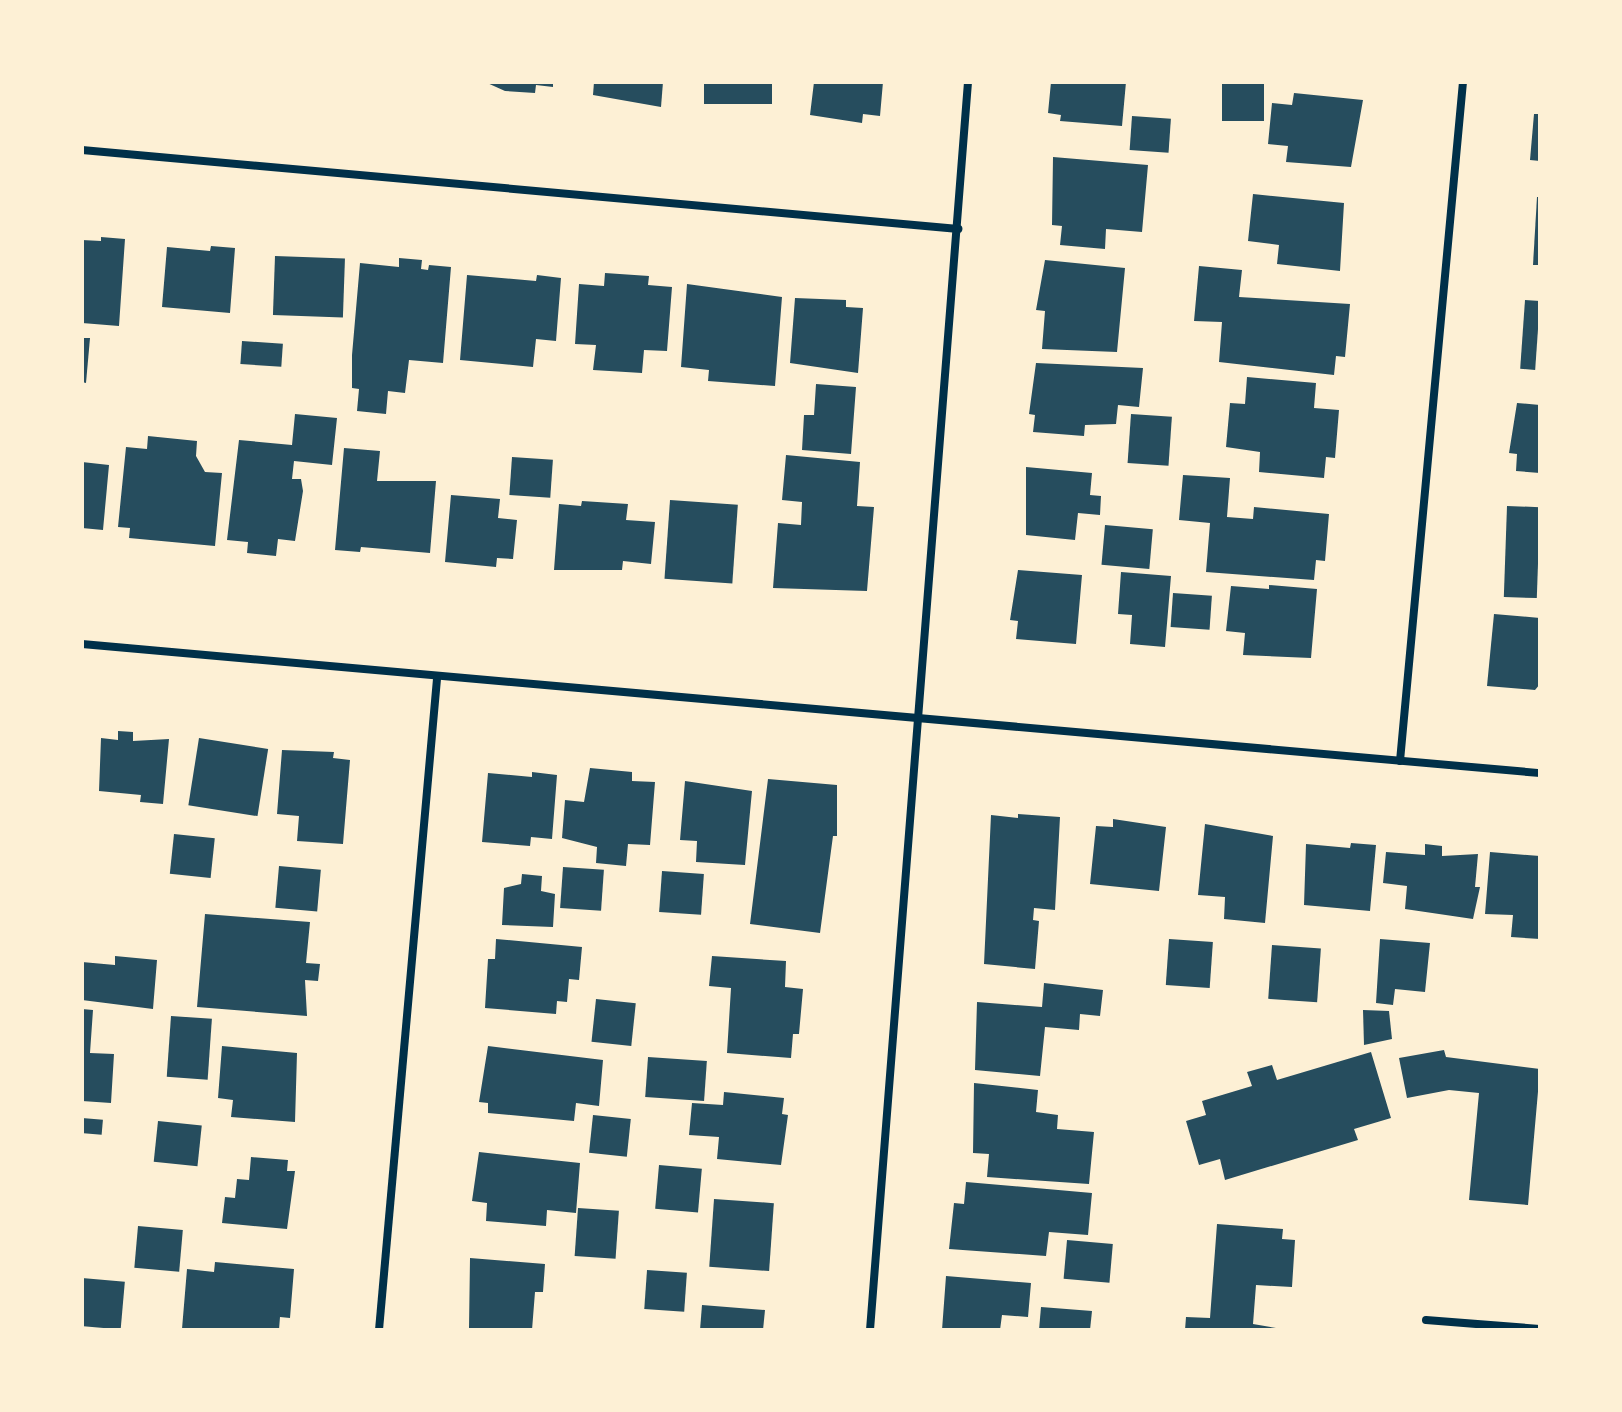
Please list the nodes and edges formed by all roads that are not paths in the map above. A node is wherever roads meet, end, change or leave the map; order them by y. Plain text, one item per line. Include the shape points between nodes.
1 (968, 82) edge
2 (1463, 82) edge
3 (82, 150) edge
4 (958, 229) junction
5 (82, 644) edge
6 (437, 679) junction
7 (917, 722) junction
8 (1400, 761) junction
9 (1540, 773) edge
10 (1426, 1320) dead end
11 (1540, 1329) edge
12 (379, 1330) edge
13 (870, 1330) edge

1 - 4 street
2 - 8 street
3 - 4 street
4 - 7 street
5 - 6 street
6 - 7 street
6 - 12 street
7 - 8 street
7 - 13 street
8 - 9 street
10 - 11 street

